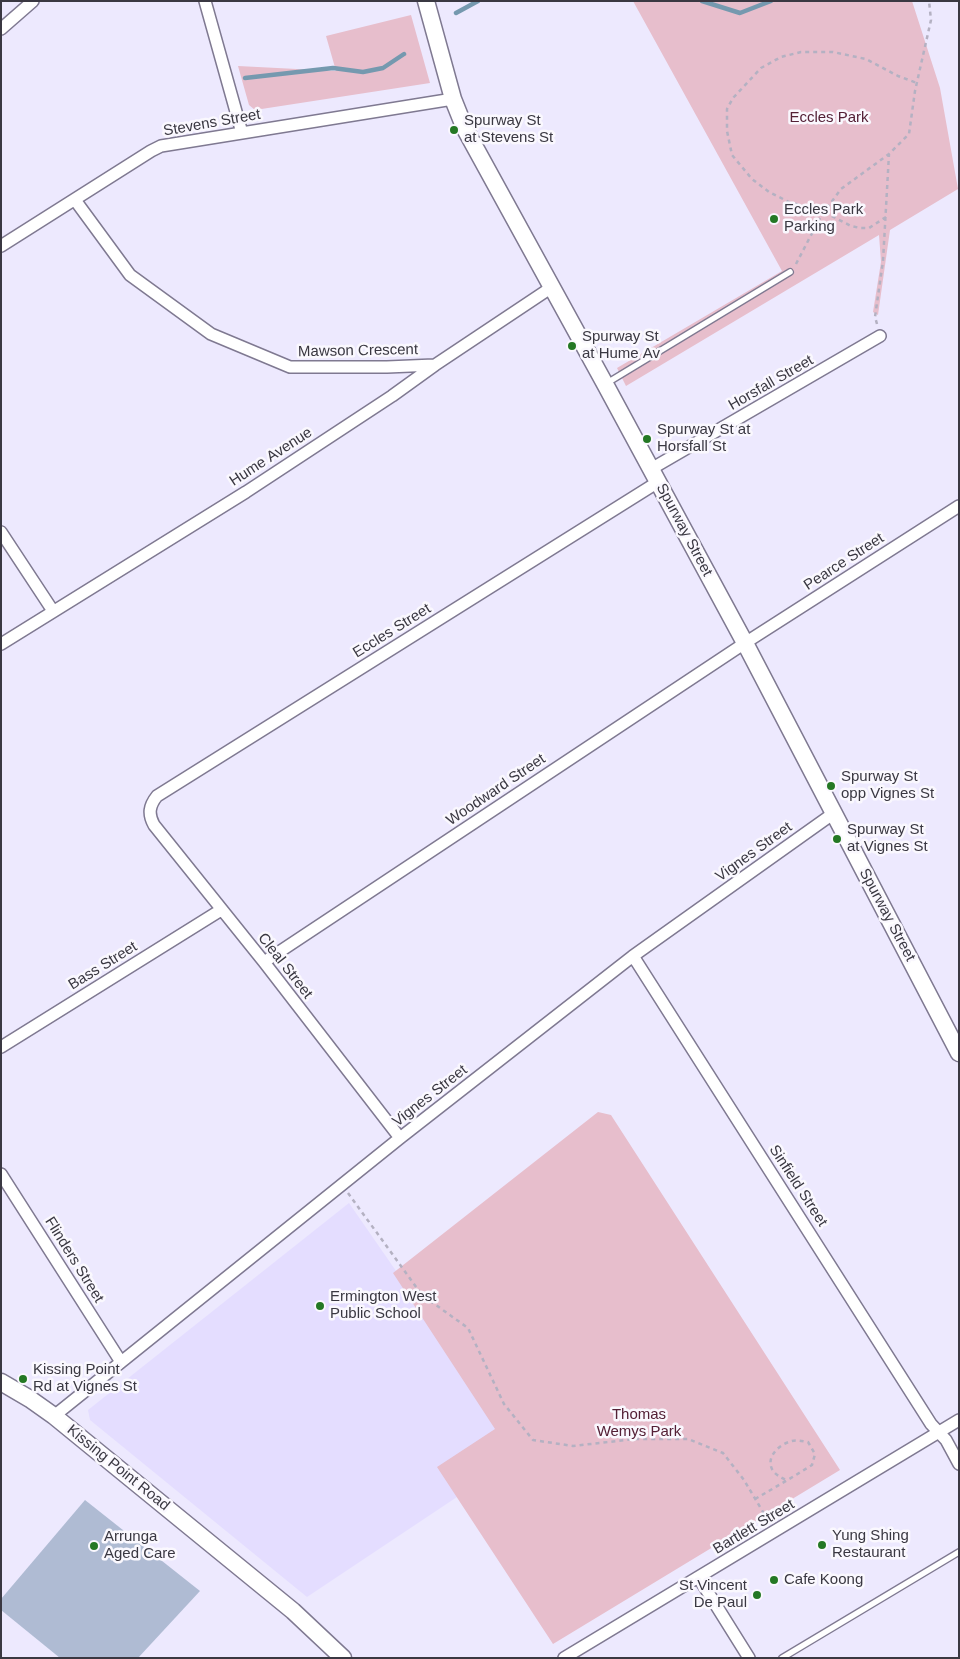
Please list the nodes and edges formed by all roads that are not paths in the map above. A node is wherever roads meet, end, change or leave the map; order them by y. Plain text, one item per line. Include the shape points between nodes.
1 (34, 1) edge
2 (205, 1) edge
3 (426, 1) edge
4 (1, 29) edge
5 (453, 99) junction
6 (242, 133) junction
7 (75, 200) junction
8 (1, 246) edge
9 (790, 272) road end
10 (552, 287) junction
11 (880, 336) road end
12 (435, 365) junction
13 (606, 384) junction
14 (654, 476) junction
15 (959, 506) edge
16 (1, 532) edge
17 (53, 611) junction
18 (745, 643) junction
19 (1, 644) edge
20 (149, 812) joint
21 (834, 813) junction
22 (221, 910) junction
23 (633, 956) junction
24 (264, 962) junction
25 (1, 1047) edge
26 (959, 1053) edge
27 (400, 1138) junction
28 (1, 1174) edge
29 (121, 1362) junction
30 (1, 1382) edge
31 (54, 1416) junction
32 (959, 1420) edge
33 (939, 1432) junction
34 (959, 1464) edge
35 (959, 1552) edge
36 (699, 1578) junction
37 (343, 1658) edge
38 (564, 1658) edge
39 (749, 1658) edge
40 (782, 1658) edge

1 - 4 street
2 - 6 street
3 - 5 street, Spurway Street
5 - 6 street, Stevens Street
5 - 10 street, Spurway Street via 465,129
6 - 7 street, Stevens Street via 162,146
7 - 8 street, Stevens Street
7 - 12 street, Mawson Crescent via 130,275 211,334 290,367
9 - 13 lane
10 - 12 street, Hume Avenue
10 - 13 street, Spurway Street
11 - 14 street, Horsfall Street
12 - 17 street, Hume Avenue via 246,492
13 - 14 street, Spurway Street
14 - 18 street, Spurway Street
14 - 20 street, Eccles Street via 157,796
15 - 18 street, Pearce Street
16 - 17 street
17 - 19 street, Hume Avenue
18 - 21 street, Spurway Street
18 - 24 street, Woodward Street
20 - 22 street, Cleal Street via 154,825
21 - 23 street, Vignes Street
21 - 26 street, Spurway Street
22 - 24 street, Cleal Street
22 - 25 street, Bass Street
23 - 27 street, Vignes Street
23 - 33 street, Sinfield Street
24 - 27 street, Cleal Street
27 - 29 street, Vignes Street
28 - 29 street, Flinders Street
29 - 31 street, Vignes Street
30 - 31 street, Kissing Point Road
31 - 37 street, Kissing Point Road via 293,1611
32 - 33 street, Bartlett Street
33 - 34 street, Sinfield Street
33 - 36 street, Bartlett Street
35 - 40 lane
36 - 38 street, Bartlett Street
36 - 39 street

